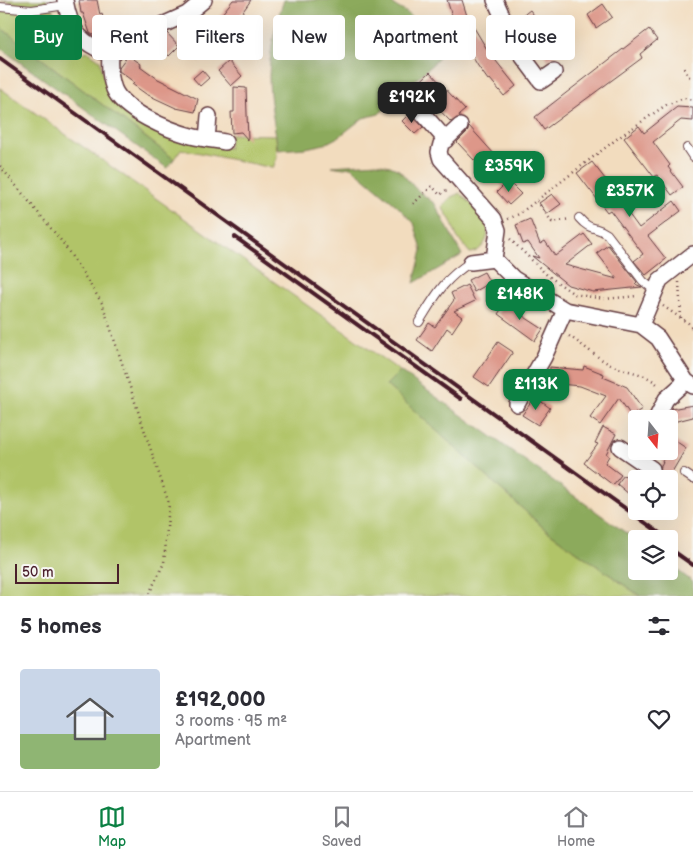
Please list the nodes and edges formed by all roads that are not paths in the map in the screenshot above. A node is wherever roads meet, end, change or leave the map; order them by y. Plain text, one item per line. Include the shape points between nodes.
1 (204, 0) edge
2 (495, 0) edge
3 (65, 3) edge
4 (0, 7) edge
5 (167, 23) edge
6 (92, 45) edge
7 (110, 60) edge
8 (554, 72) dead end
9 (418, 108) dead end
10 (209, 116) dead end
11 (460, 126) dead end
12 (207, 138) junction
13 (446, 140) junction
14 (225, 142) dead end
15 (688, 148) dead end
16 (693, 157) edge
17 (579, 218) road end
18 (693, 254) edge
19 (494, 259) junction
20 (471, 262) joint
21 (653, 295) junction
22 (565, 310) junction
23 (419, 322) dead end
24 (640, 325) junction
25 (690, 383) edge
26 (517, 404) dead end
27 (660, 410) edge
28 (620, 448) dead end
29 (628, 451) edge
30 (644, 460) edge
31 (652, 469) dead end
32 (684, 472) dead end
33 (693, 479) edge

1 - 5 street via 186,14
2 - 8 street via 517,49 541,81
3 - 4 lane via 32,10
3 - 6 street via 69,21 80,39
7 - 12 street via 109,73 123,102 146,118 190,136
9 - 13 street via 434,118
10 - 12 street
11 - 13 street
12 - 14 street
13 - 19 street via 439,152 453,184 494,219 497,227
15 - 16 lane
17 - 21 lane via 589,228 607,234
18 - 21 street via 660,280
19 - 20 street
19 - 22 street via 514,279
20 - 23 lane via 444,283
21 - 24 street
22 - 24 street
22 - 26 street via 544,357
24 - 25 street via 658,338
25 - 27 street via 668,397
28 - 29 street
30 - 31 street
32 - 33 lane

